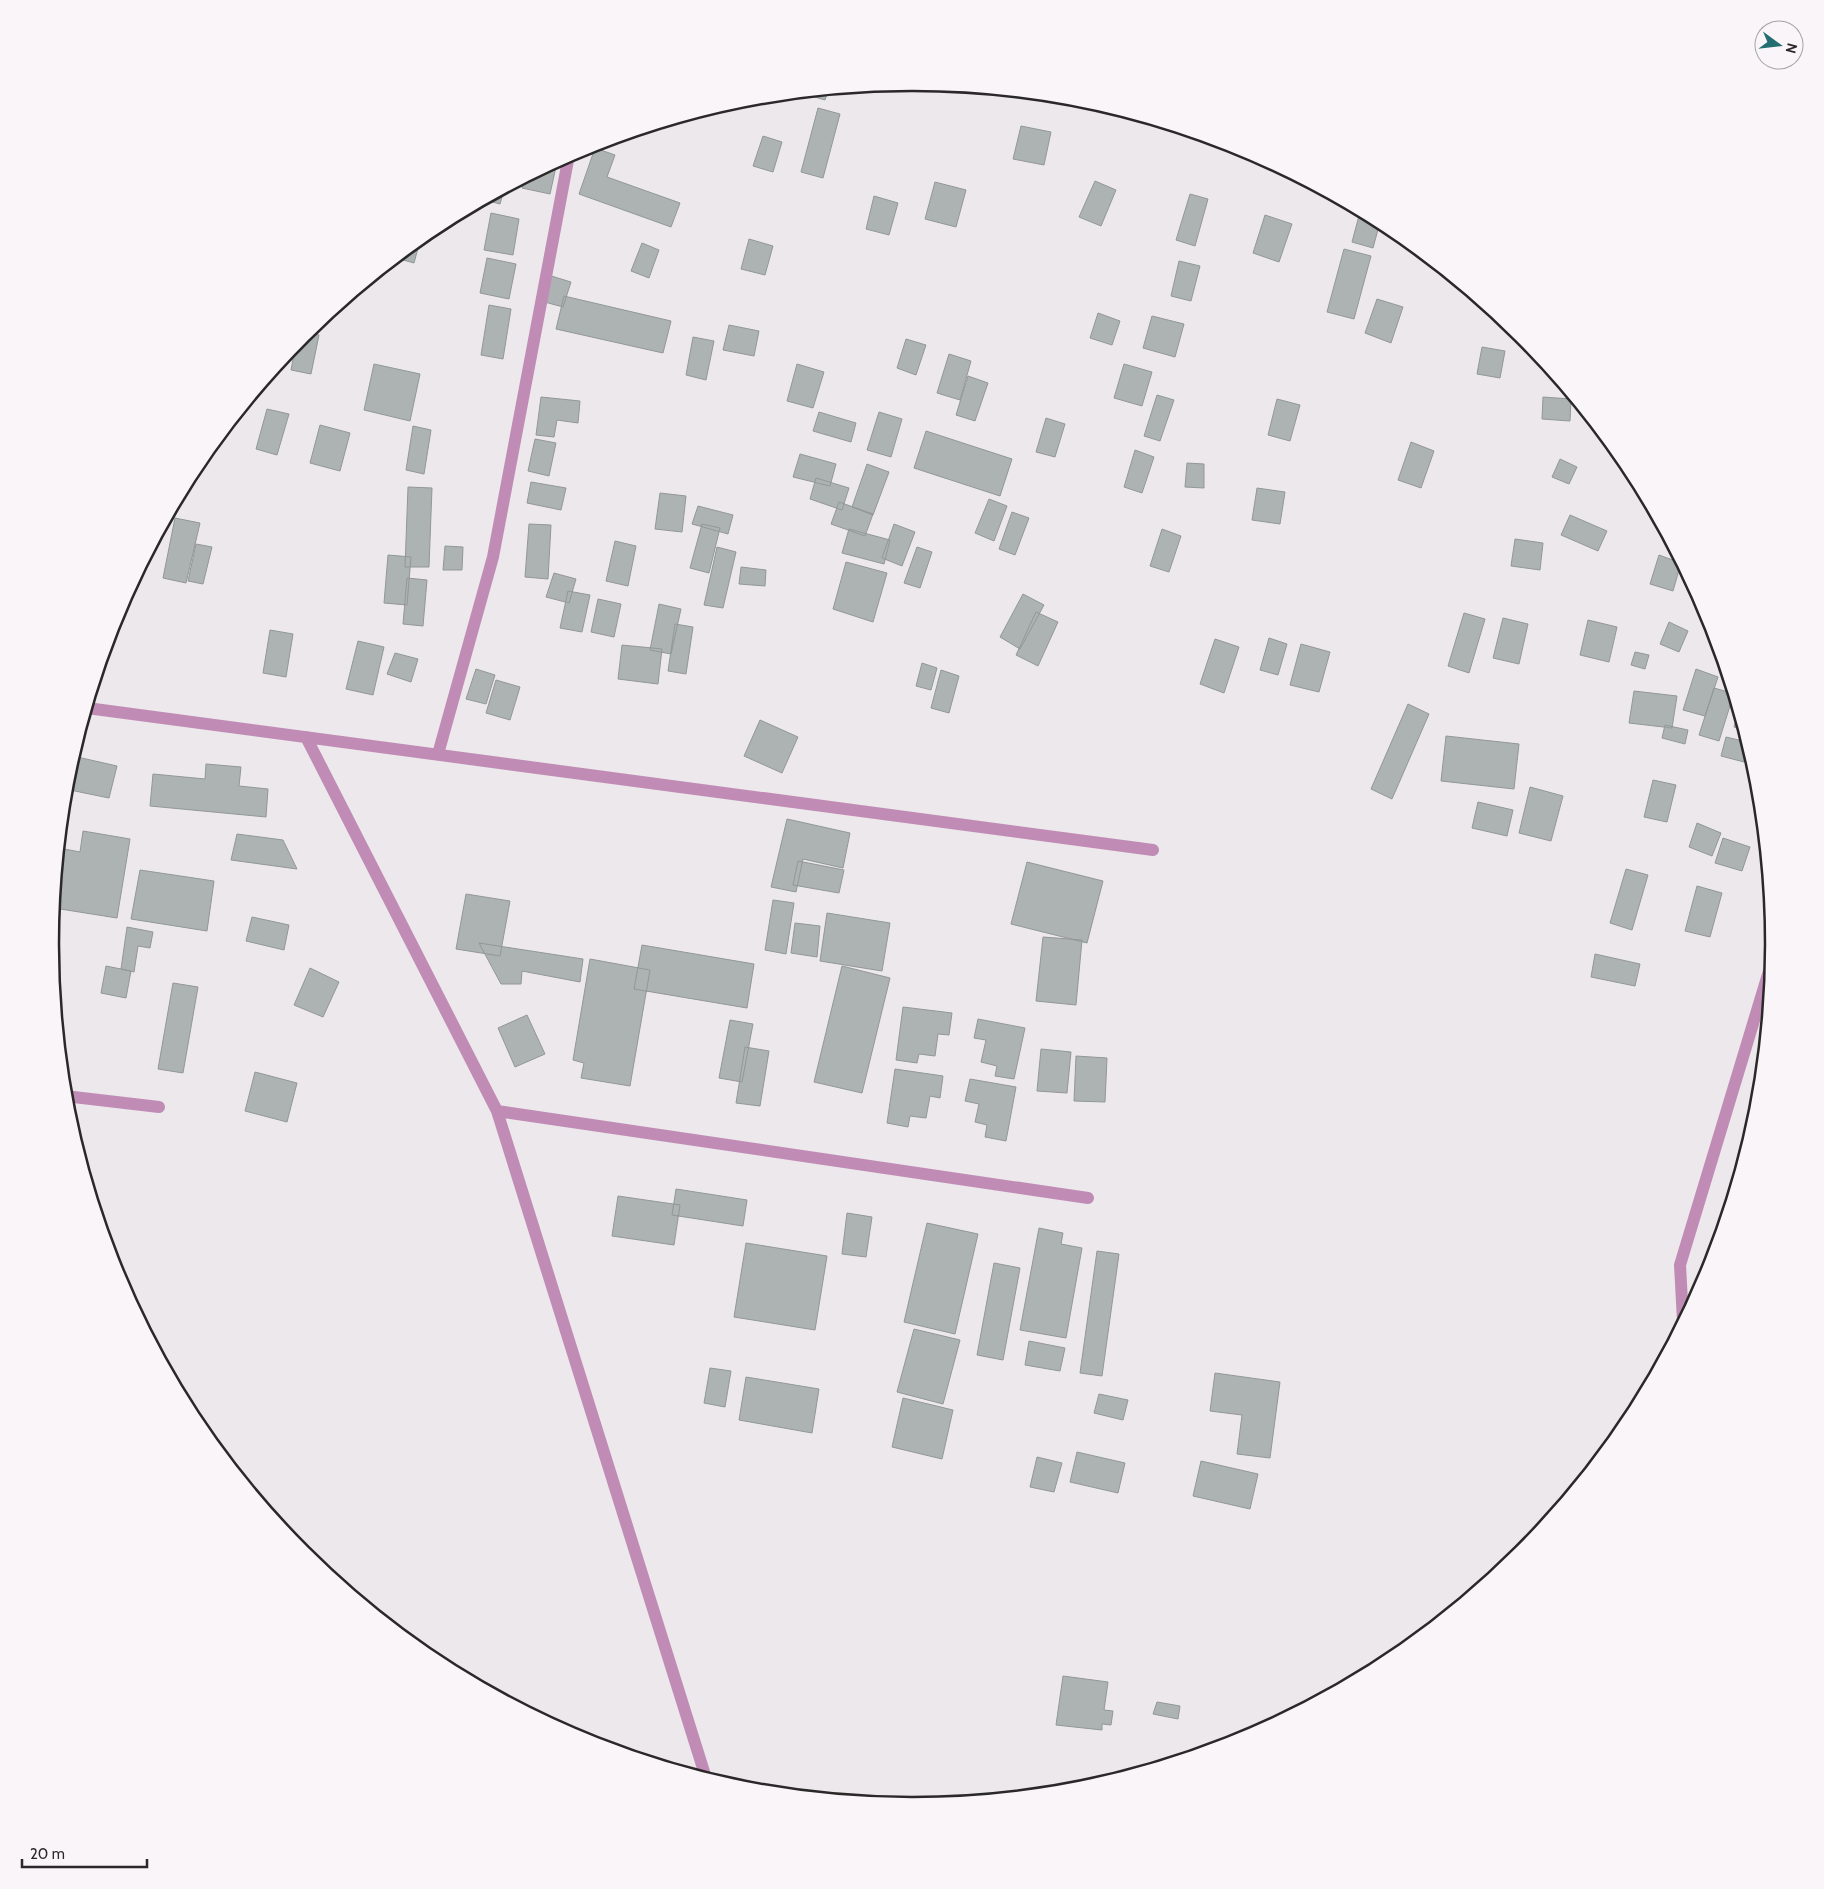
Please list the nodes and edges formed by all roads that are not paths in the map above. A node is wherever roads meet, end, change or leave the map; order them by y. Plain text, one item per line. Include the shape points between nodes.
1 (567, 164) edge
2 (93, 709) edge
3 (306, 737) junction
4 (438, 754) junction
5 (1153, 850) dead end
6 (1763, 990) edge
7 (73, 1097) edge
8 (160, 1107) dead end
9 (496, 1111) junction
10 (1088, 1198) dead end
11 (1682, 1310) edge
12 (704, 1772) edge

1 - 4 street via 493,557
2 - 3 street
3 - 4 street
3 - 9 street
4 - 5 street
6 - 11 street via 1680,1265
7 - 8 street
9 - 10 street
9 - 12 street

